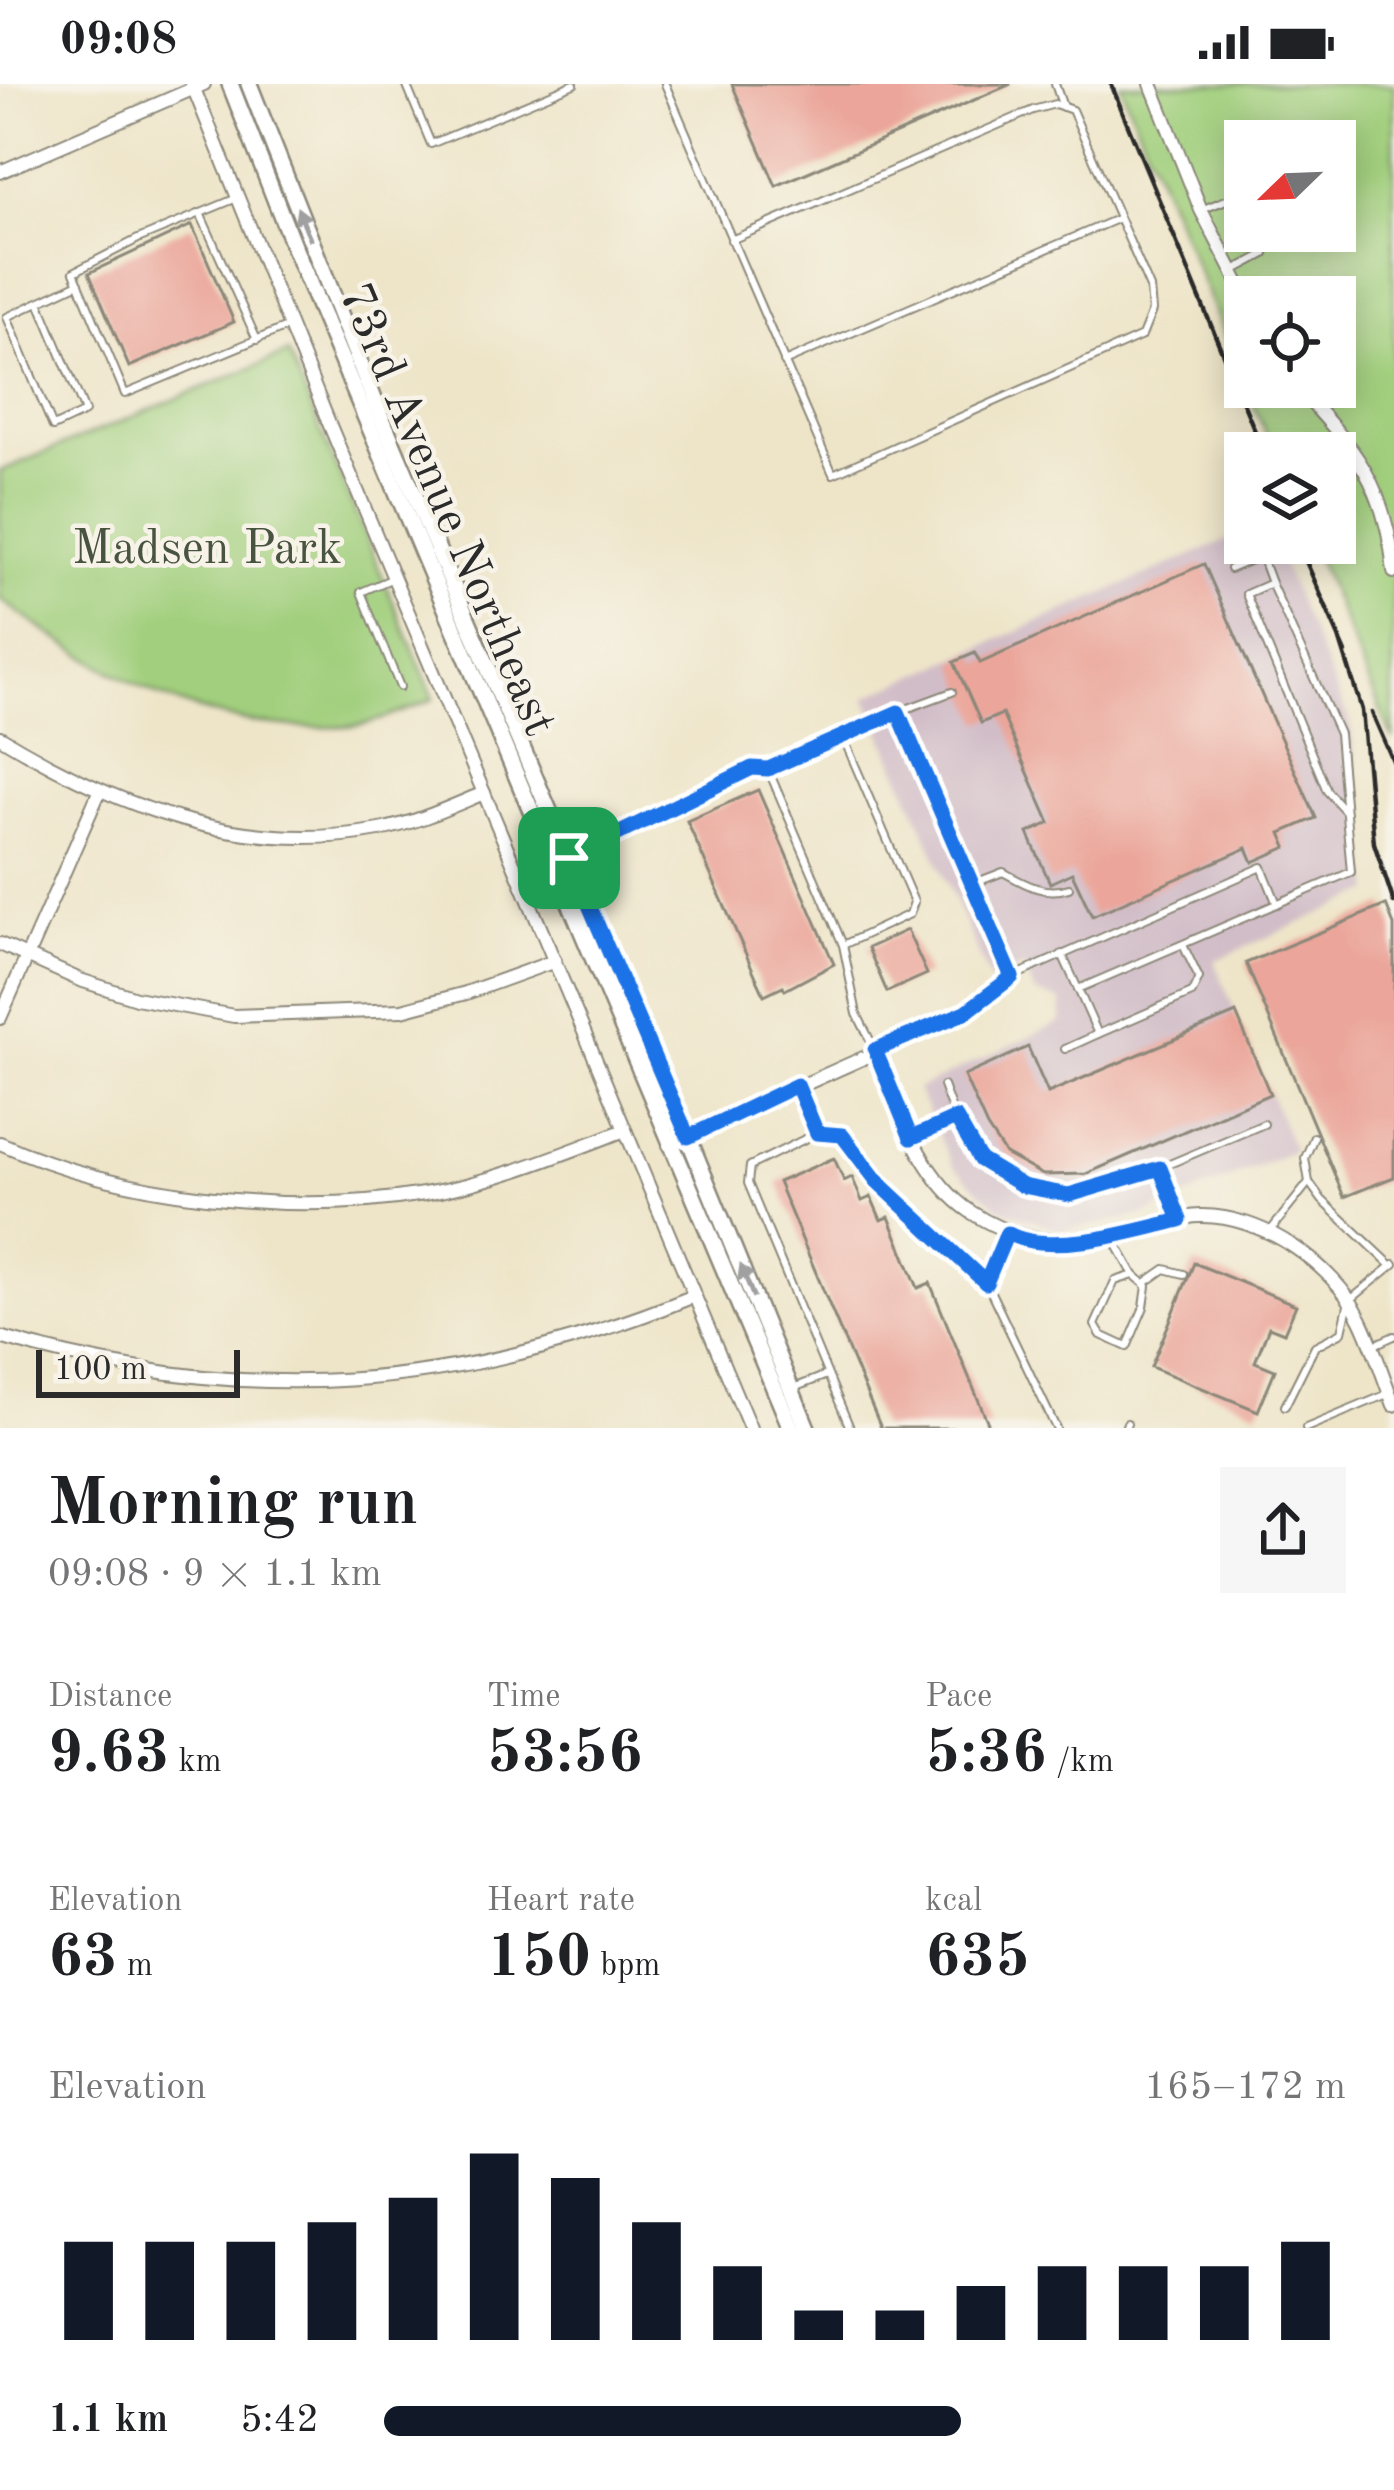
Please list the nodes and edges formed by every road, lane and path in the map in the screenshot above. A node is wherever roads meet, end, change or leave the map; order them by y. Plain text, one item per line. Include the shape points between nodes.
1 (230, 84) edge
2 (249, 84) edge
3 (406, 84) edge
4 (574, 84) edge
5 (665, 84) edge
6 (1055, 84) edge
7 (1151, 84) edge
8 (197, 86) edge
9 (1064, 107) junction
10 (0, 172) edge
11 (236, 198) junction
12 (1224, 201) edge
13 (1201, 211) junction
14 (200, 213) junction
15 (1119, 218) junction
16 (731, 241) junction
17 (1264, 252) edge
18 (1233, 271) junction
19 (1236, 276) edge
20 (79, 283) junction
21 (39, 302) junction
22 (289, 326) junction
23 (256, 340) junction
24 (784, 362) junction
25 (1315, 408) edge
26 (1230, 569) dead end
27 (1394, 572) edge
28 (394, 578) junction
29 (1271, 584) junction
30 (400, 687) dead end
31 (952, 692) dead end
32 (898, 712) junction
33 (0, 737) edge
34 (843, 737) junction
35 (768, 769) junction
36 (100, 790) junction
37 (484, 793) junction
38 (1346, 812) junction
39 (569, 858) junction
40 (972, 884) junction
41 (1070, 888) dead end
42 (1277, 904) junction
43 (0, 944) edge
44 (843, 945) junction
45 (1183, 945) junction
46 (1062, 954) junction
47 (27, 957) junction
48 (555, 962) junction
49 (1012, 977) junction
50 (1078, 989) junction
51 (0, 1018) edge
52 (1098, 1034) junction
53 (1066, 1048) dead end
54 (875, 1050) junction
55 (797, 1085) junction
56 (943, 1086) dead end
57 (956, 1118) junction
58 (1264, 1124) dead end
59 (625, 1130) junction
60 (817, 1133) junction
61 (688, 1137) junction
62 (1314, 1137) dead end
63 (911, 1138) junction
64 (0, 1143) edge
65 (669, 1145) junction
66 (1160, 1168) junction
67 (1309, 1182) junction
68 (1180, 1220) junction
69 (1007, 1233) junction
70 (1268, 1233) junction
71 (1112, 1235) junction
72 (1393, 1264) edge
73 (1184, 1274) dead end
74 (1134, 1275) junction
75 (986, 1283) junction
76 (1145, 1283) junction
77 (694, 1296) junction
78 (1349, 1301) junction
79 (1394, 1336) edge
80 (0, 1337) edge
81 (1371, 1346) junction
82 (827, 1375) junction
83 (784, 1392) junction
84 (1392, 1399) edge
85 (1285, 1406) dead end
86 (750, 1428) edge
87 (791, 1428) edge
88 (807, 1428) edge
89 (850, 1428) edge
90 (1056, 1428) edge
91 (1306, 1428) edge

1 - 65 street, 73rd Avenue Northeast
39 -> 2 street, 73rd Avenue Northeast
3 - 4 lane via 431,144
5 - 16 lane
6 - 9 lane
7 - 13 street
8 - 10 street
8 - 11 street, 73rd Avenue Northeast
9 - 15 lane
9 - 16 lane via 1033,110
11 - 14 lane
11 - 22 street, 73rd Avenue Northeast
12 - 13 lane
13 - 18 street
14 - 20 lane via 84,265 74,272
14 - 23 lane
15 - 24 lane
15 - 24 lane via 1150,288 1142,336 833,473
16 - 24 lane
17 - 18 lane
18 - 19 street
20 - 21 lane
20 - 23 lane via 125,394
21 - 21 lane via 7,316 53,427 86,412
22 - 23 lane
22 - 28 street, 73rd Avenue Northeast
25 - 27 street via 1370,476
26 - 29 lane via 1261,556
28 - 30 lane via 361,592
28 - 37 street, 73rd Avenue Northeast
29 - 38 lane via 1339,734
29 - 38 lane via 1246,594 1327,791
31 - 32 lane
32 - 34 lane
32 - 40 lane
33 - 36 street
34 - 35 lane
34 - 44 lane via 914,902 910,914
35 - 39 lane via 752,768
35 - 44 lane
36 - 37 street via 214,830 322,838 421,820
36 - 47 street
37 - 48 street, 73rd Avenue Northeast
38 - 42 lane via 1351,872
39 - 61 street, 73rd Avenue Northeast
40 - 41 lane via 1003,872 1034,889
40 - 49 lane
42 - 45 lane
42 - 46 lane via 1262,867
43 - 47 street
44 - 54 lane via 857,1014
45 - 50 lane
45 - 52 lane via 1199,978 1192,993
46 - 49 lane
46 - 50 lane
47 - 48 street via 136,998 278,1017 402,1010
47 - 51 street
48 - 59 street, 73rd Avenue Northeast
49 - 54 street via 966,1012
50 - 52 lane
52 - 53 lane
54 - 55 street
54 - 63 street
55 - 60 lane
55 - 61 street
56 - 57 lane
57 - 63 lane
57 - 66 lane via 980,1160 1023,1186 1069,1195
58 - 66 lane
59 - 64 street via 460,1186 316,1203 99,1177
59 - 77 street, 73rd Avenue Northeast
60 - 75 lane via 842,1135 877,1181
60 - 82 lane via 750,1166 748,1183
61 - 65 street
83 -> 61 street, 73rd Avenue Northeast
62 - 67 lane via 1305,1158
63 - 69 street via 968,1210
65 - 83 street, 73rd Avenue Northeast
66 - 68 lane
67 - 70 lane
67 - 72 lane
68 - 70 street via 1251,1222
68 - 71 street
69 - 71 street via 1072,1242
69 - 75 lane
70 - 78 street via 1312,1262
71 - 74 lane
72 - 78 lane
73 - 76 lane via 1165,1269
74 - 76 lane
74 - 76 lane via 1115,1281 1095,1325 1101,1335 1127,1347
75 - 90 lane
77 - 80 street via 532,1352 460,1369 339,1381 167,1375
77 - 86 street, 73rd Avenue Northeast
78 - 81 street
78 - 85 lane via 1342,1332 1315,1346
79 - 81 lane
81 - 84 street
82 - 83 lane
82 - 89 lane
83 - 87 street, 73rd Avenue Northeast
83 - 88 street, 73rd Avenue Northeast
84 - 91 lane

